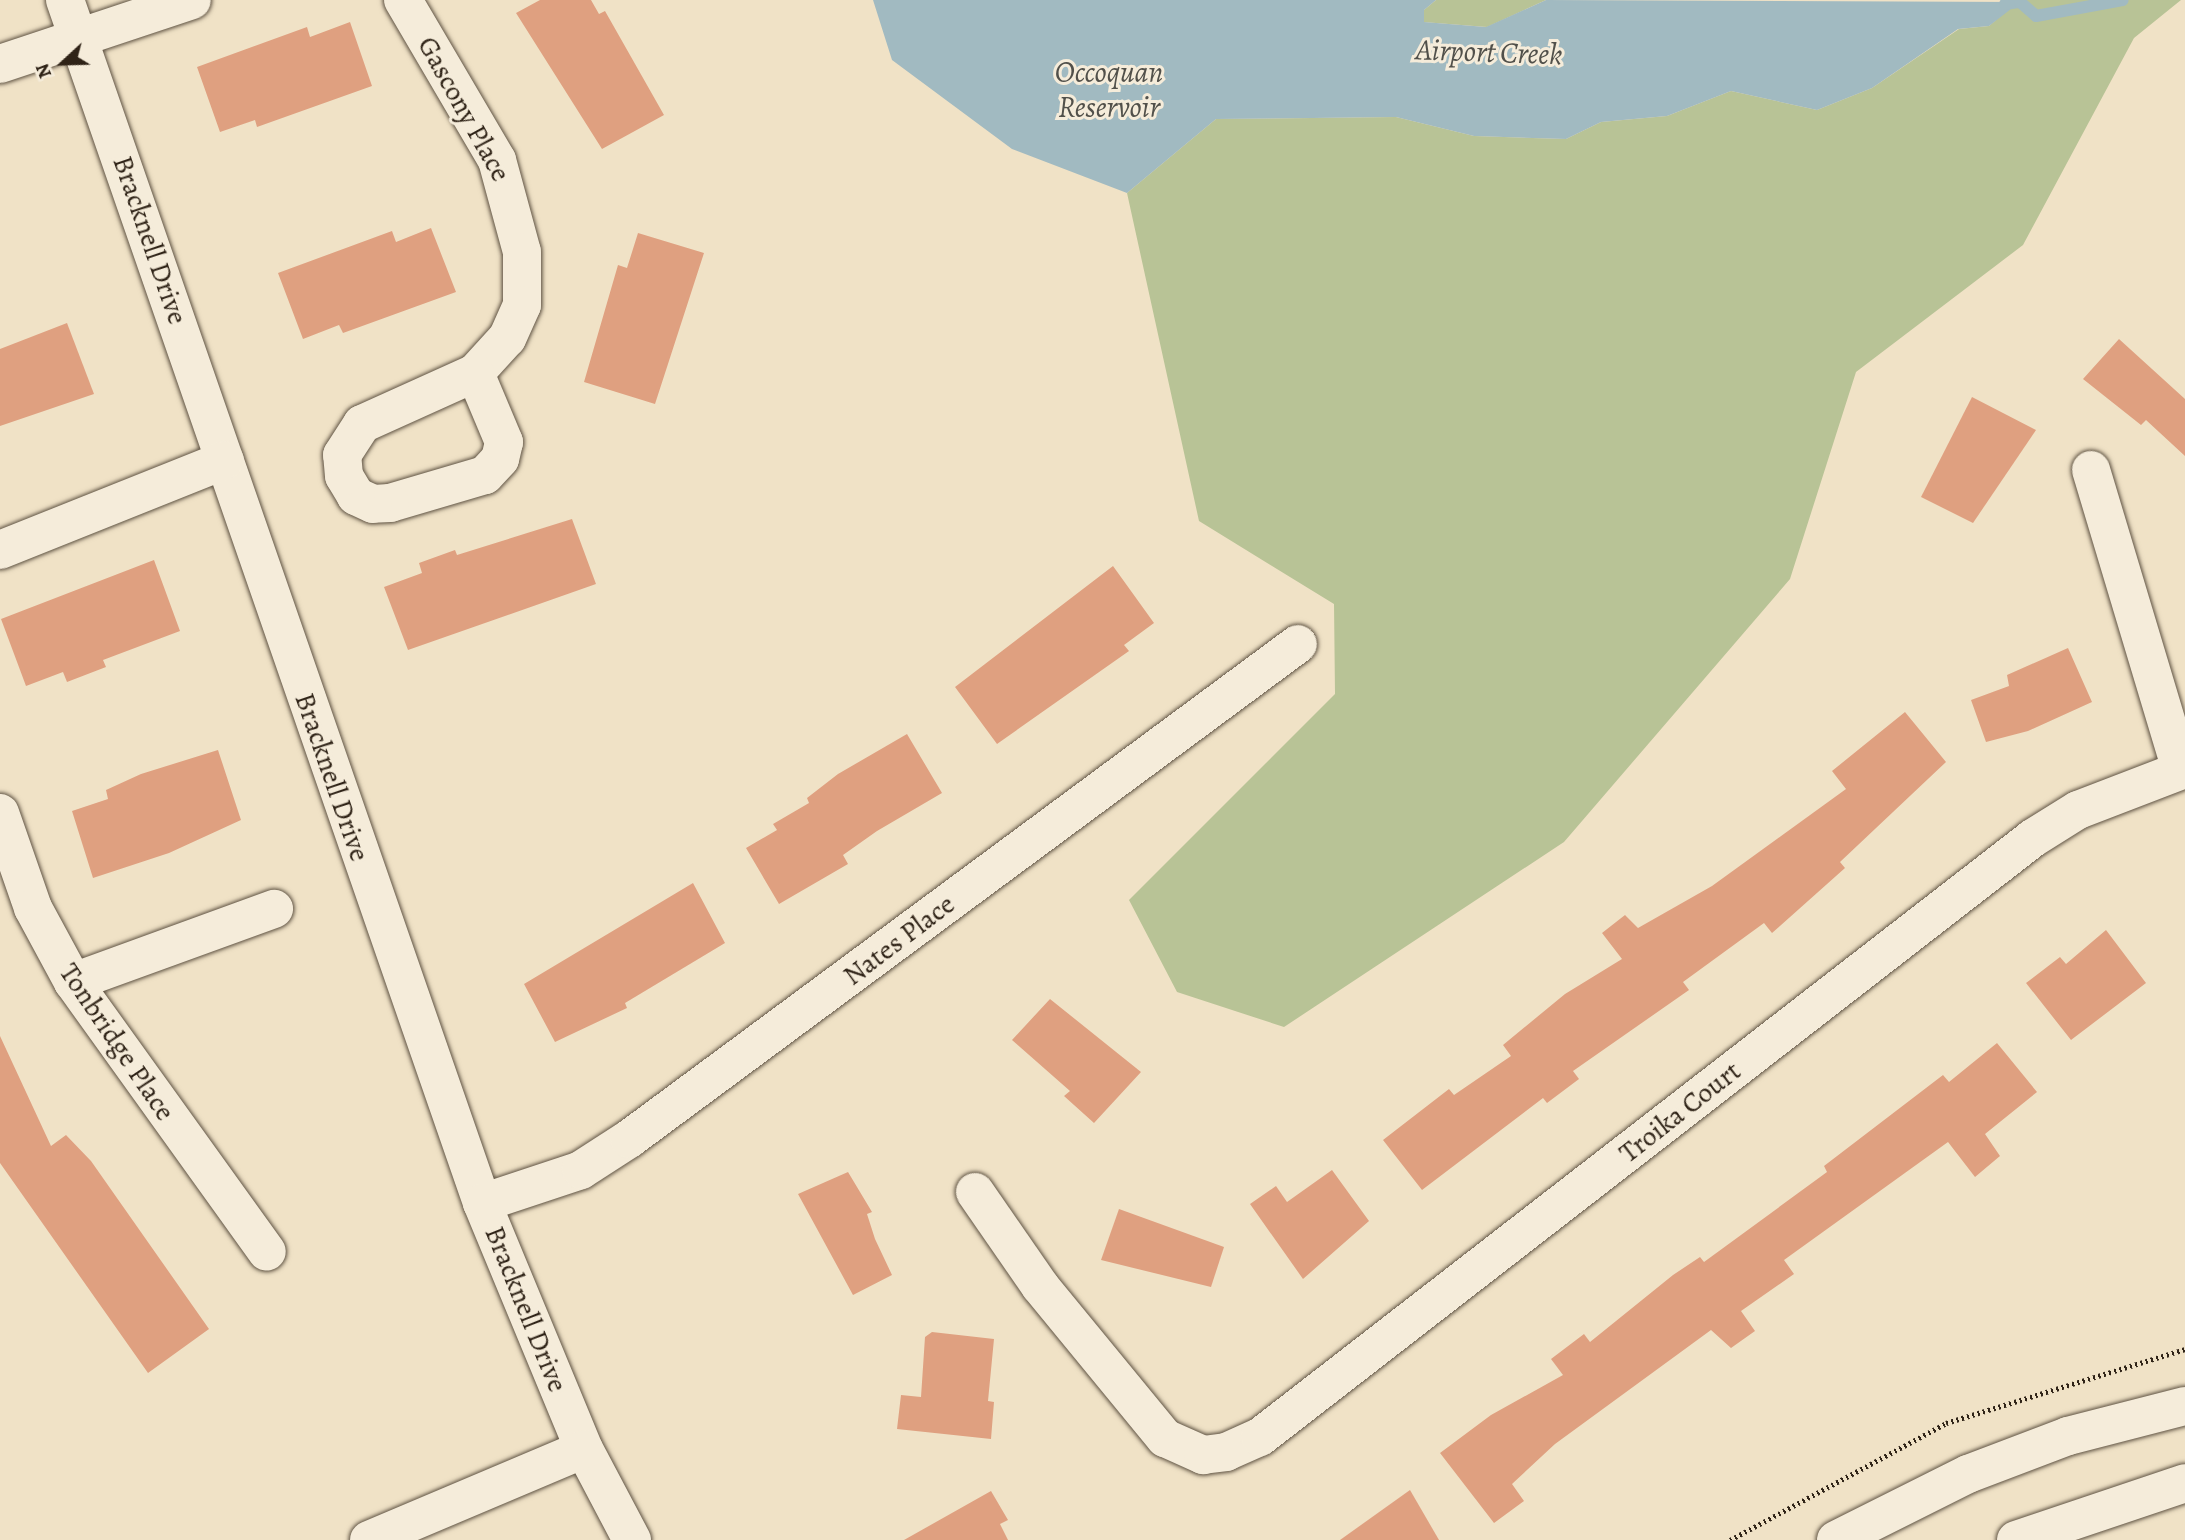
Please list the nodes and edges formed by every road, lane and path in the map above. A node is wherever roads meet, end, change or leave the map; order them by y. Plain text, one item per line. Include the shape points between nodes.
1 (65, 0) edge
2 (192, 0) edge
3 (403, 0) edge
4 (81, 40) junction
5 (0, 64) edge
6 (475, 373) dead end
7 (225, 460) junction
8 (2091, 470) dead end
9 (0, 550) edge
10 (1298, 644) dead end
11 (2183, 769) edge
12 (0, 813) edge
13 (274, 909) dead end
14 (73, 982) junction
15 (975, 1192) dead end
16 (482, 1203) junction
17 (267, 1252) dead end
18 (2185, 1349) edge
19 (2185, 1406) edge
20 (584, 1449) junction
21 (2185, 1483) edge
22 (369, 1540) edge
23 (632, 1540) edge
24 (1730, 1540) edge
25 (1836, 1540) edge
26 (2016, 1540) edge

1 - 4 street, Bracknell Drive
2 - 4 street
3 - 6 street, Gascony Place via 497,160 522,252 522,305 507,338
4 - 5 street
4 - 7 street, Bracknell Drive
7 - 9 street
7 - 16 street, Bracknell Drive
8 - 11 street
10 - 16 street, Nates Place via 629,1139 581,1170
11 - 15 street, Troika Court via 2078,810 2033,838 1260,1437 1226,1452 1180,1449 1040,1286
12 - 14 street, Tonbridge Place via 33,908
13 - 14 street
14 - 17 street, Tonbridge Place
16 - 20 street, Bracknell Drive
18 - 24 path via 1945,1423
19 - 25 street via 2067,1437 1968,1474
20 - 22 street
20 - 23 street, Bracknell Drive
21 - 26 street

